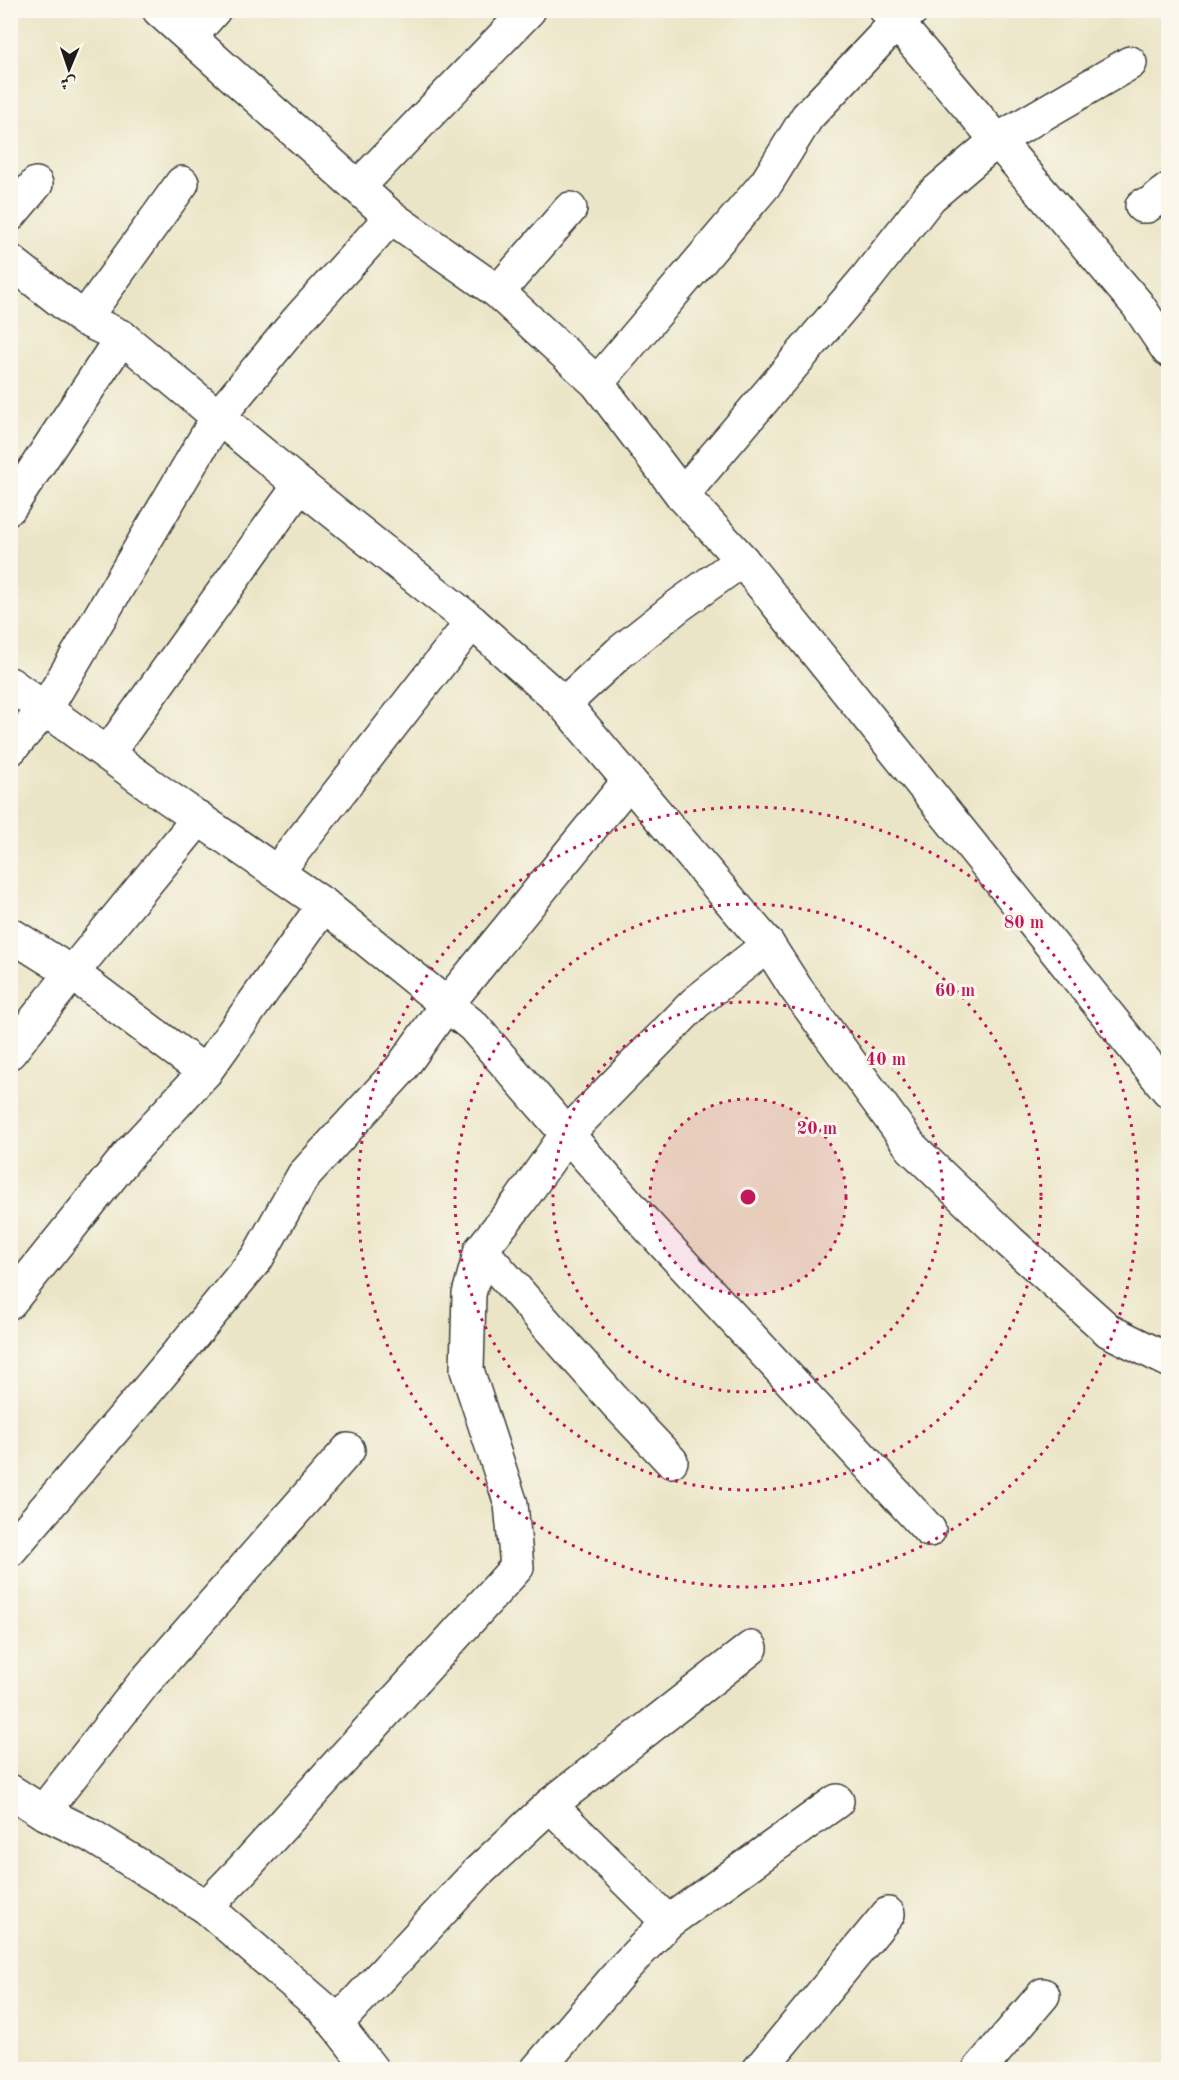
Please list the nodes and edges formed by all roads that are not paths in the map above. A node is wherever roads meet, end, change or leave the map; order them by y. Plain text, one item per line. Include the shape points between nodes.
1 (159, 10) edge
2 (214, 10) edge
3 (529, 10) edge
4 (898, 14) edge
5 (191, 36) junction
6 (1130, 63) dead end
7 (996, 141) junction
8 (182, 183) dead end
9 (36, 184) dead end
10 (358, 187) junction
11 (570, 209) dead end
12 (10, 215) edge
13 (391, 217) junction
14 (10, 261) edge
15 (498, 292) junction
16 (84, 319) junction
17 (122, 337) junction
18 (1168, 350) edge
19 (597, 383) junction
20 (218, 417) junction
21 (300, 485) junction
22 (682, 495) junction
23 (10, 507) edge
24 (742, 560) junction
25 (472, 622) junction
26 (10, 684) edge
27 (564, 704) junction
28 (46, 708) junction
29 (10, 750) edge
30 (108, 753) junction
31 (629, 781) junction
32 (199, 818) junction
33 (277, 872) junction
34 (324, 905) junction
35 (10, 934) edge
36 (768, 945) junction
37 (72, 973) junction
38 (447, 1004) junction
39 (10, 1052) edge
40 (205, 1072) junction
41 (1168, 1090) edge
42 (567, 1134) junction
43 (481, 1250) junction
44 (10, 1302) edge
45 (1168, 1360) edge
46 (348, 1450) dead end
47 (671, 1461) dead end
48 (929, 1530) dead end
49 (10, 1550) edge
50 (751, 1648) dead end
51 (10, 1791) edge
52 (837, 1801) dead end
53 (550, 1805) junction
54 (43, 1812) junction
55 (206, 1907) junction
56 (888, 1914) dead end
57 (668, 1922) junction
58 (1043, 1995) dead end
59 (336, 2024) junction
60 (372, 2070) edge
61 (537, 2070) edge
62 (759, 2070) edge
63 (979, 2070) edge

1 - 5 street
2 - 5 street
3 - 10 street
4 - 7 street
4 - 19 street via 807,117 767,182
5 - 10 street
6 - 7 street
7 - 18 street via 1137,304
7 - 22 street via 930,197 865,280
8 - 16 street
9 - 12 street
10 - 13 street
11 - 15 street
13 - 15 street
13 - 20 street
14 - 16 street
15 - 19 street
16 - 17 street
17 - 20 street
17 - 23 street
19 - 22 street
20 - 21 street
20 - 28 street
21 - 25 street
21 - 30 street
22 - 24 street
24 - 27 street via 619,653
24 - 41 street
25 - 27 street
25 - 33 street
26 - 28 street
27 - 31 street
28 - 29 street
28 - 30 street
30 - 32 street
31 - 36 street
31 - 38 street
32 - 33 street
32 - 37 street
33 - 34 street
34 - 38 street
34 - 40 street
35 - 37 street
36 - 42 street via 695,1003
36 - 45 street via 912,1148 1109,1331
37 - 39 street
37 - 40 street
38 - 42 street via 473,1026
38 - 49 street via 400,1070 303,1176 258,1258
40 - 44 street via 129,1154
42 - 43 street
42 - 48 street
43 - 47 street
43 - 55 street via 469,1294 467,1370 511,1504 517,1567
46 - 54 street via 143,1684
50 - 53 street
51 - 54 street
52 - 57 street
53 - 57 street
53 - 59 street via 477,1873
54 - 55 street via 90,1835
55 - 59 street via 325,2010
56 - 62 street
57 - 61 street
58 - 63 street
59 - 60 street

